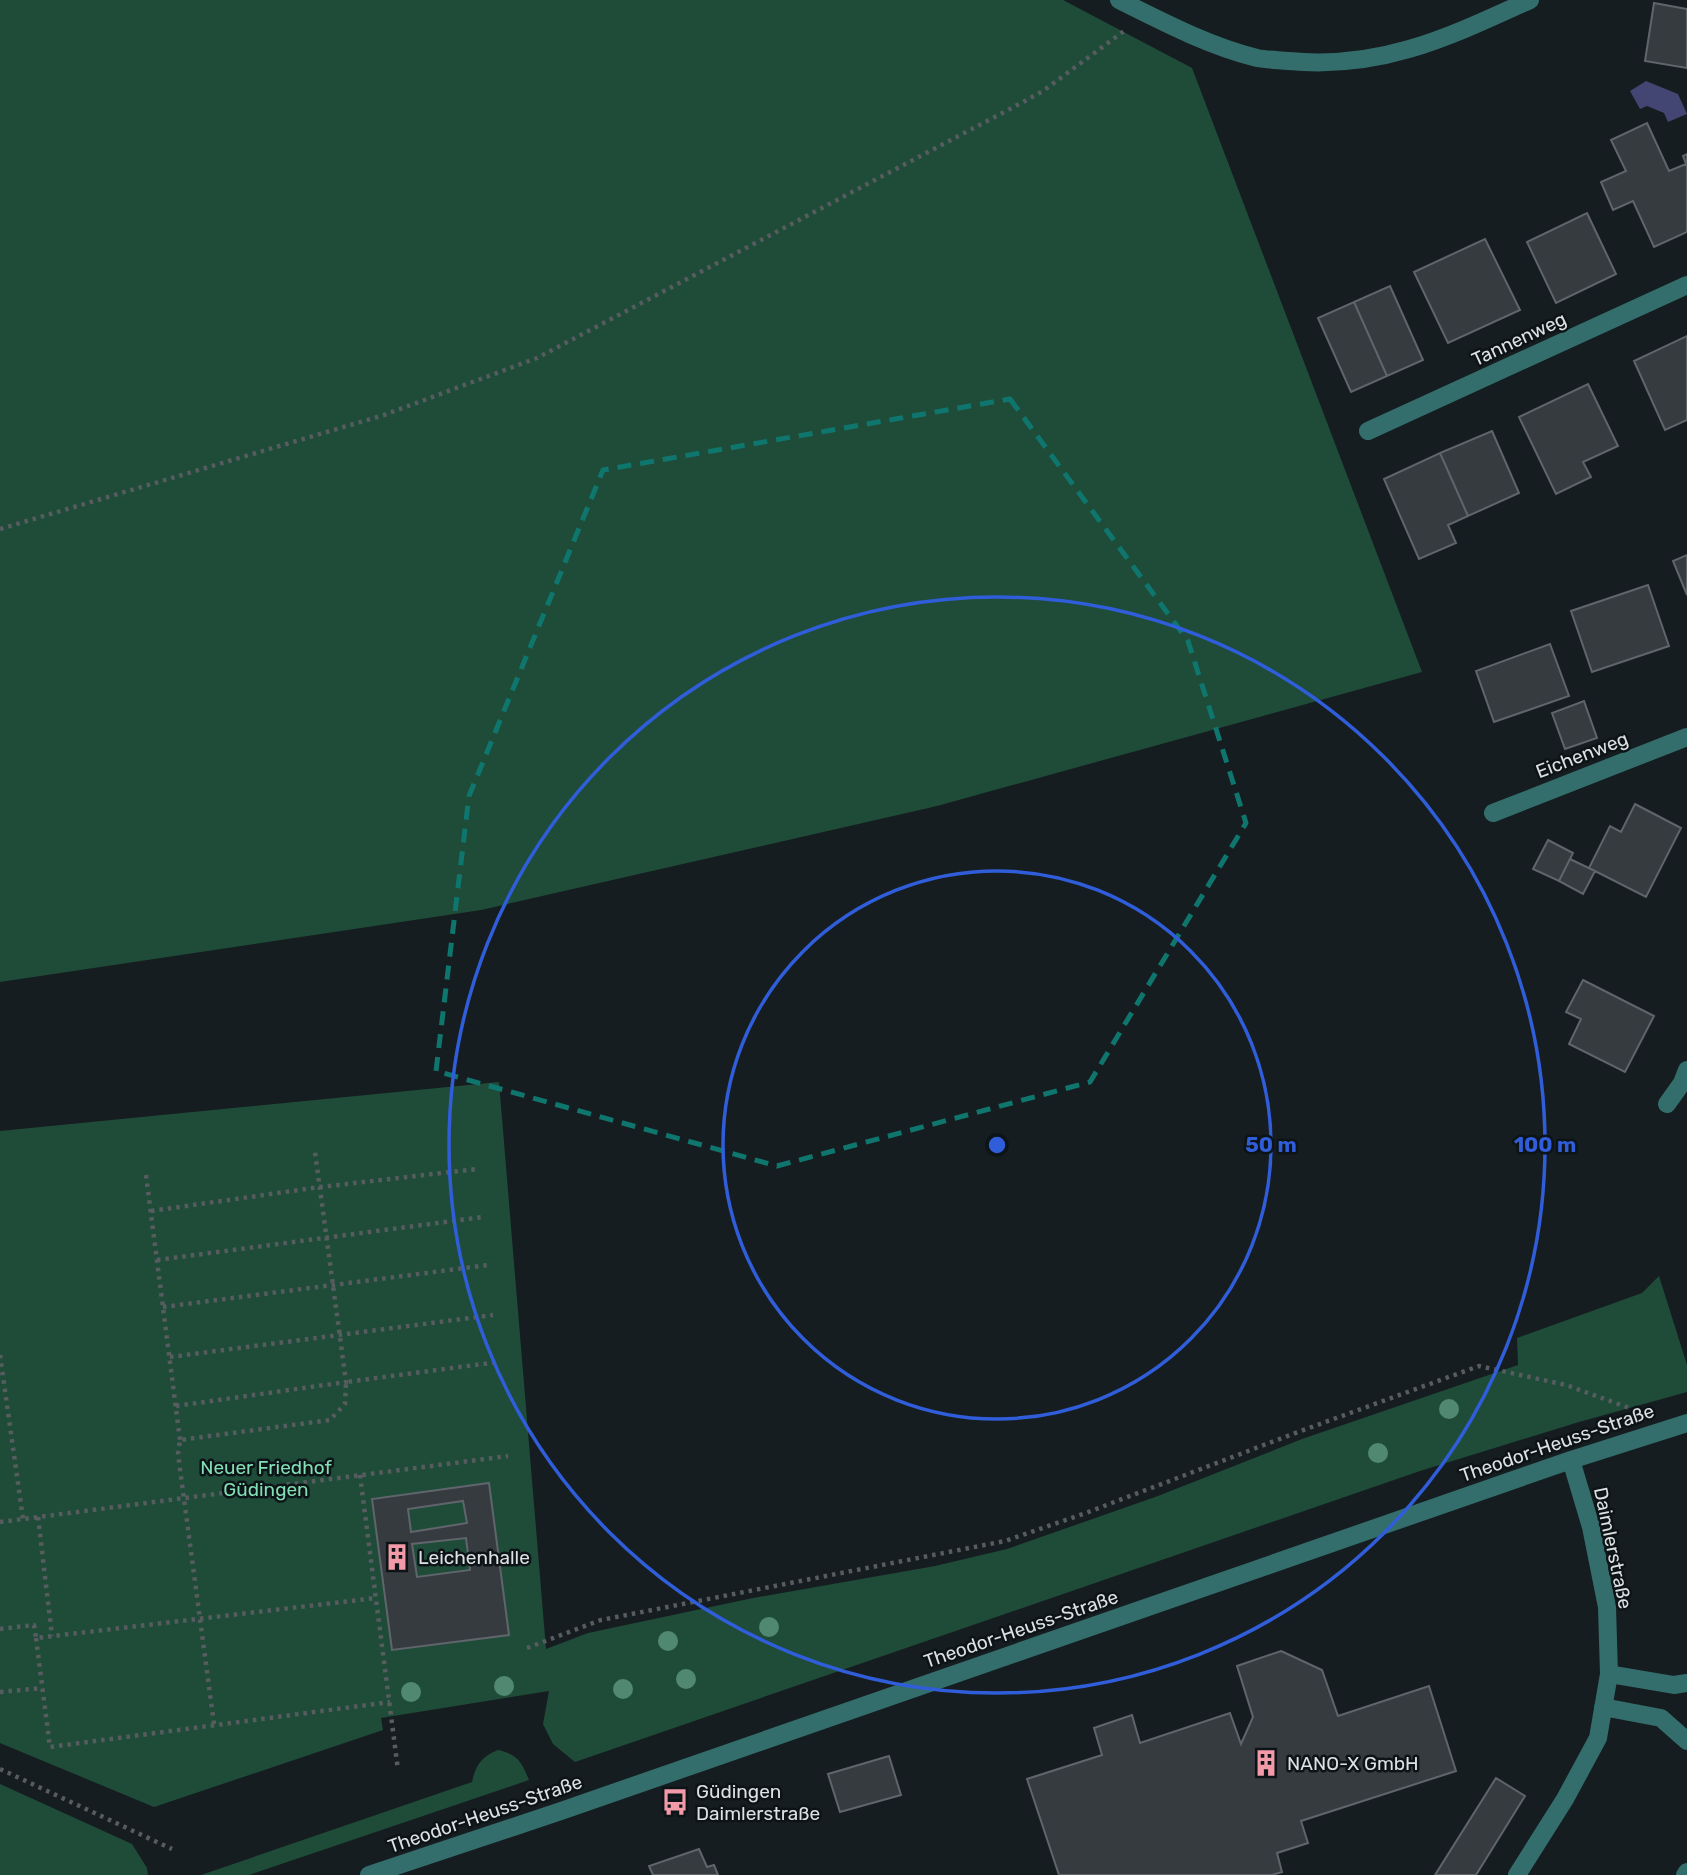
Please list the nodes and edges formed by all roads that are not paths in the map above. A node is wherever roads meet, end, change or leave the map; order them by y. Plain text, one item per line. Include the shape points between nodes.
1 (1119, 0) edge
2 (1530, 0) edge
3 (1687, 285) edge
4 (1368, 431) dead end
5 (1687, 737) edge
6 (1493, 813) dead end
7 (1687, 1070) edge
8 (1667, 1104) dead end
9 (1682, 1424) edge
10 (1571, 1460) junction
11 (1609, 1674) junction
12 (1687, 1683) edge
13 (1603, 1707) junction
14 (1687, 1741) edge
15 (369, 1875) edge
16 (1517, 1875) edge

1 - 2 street via 1203,39 1258,58 1323,65 1424,46
3 - 4 street, Tannenweg
5 - 6 street, Eichenweg
7 - 8 street
9 - 10 street, Theodor-Heuss-Straße
10 - 11 street, Daimlerstraße via 1607,1607
10 - 15 street, Theodor-Heuss-Straße
11 - 12 street
11 - 13 street, Daimlerstraße
13 - 14 street via 1661,1718
13 - 16 street, Daimlerstraße via 1598,1738

